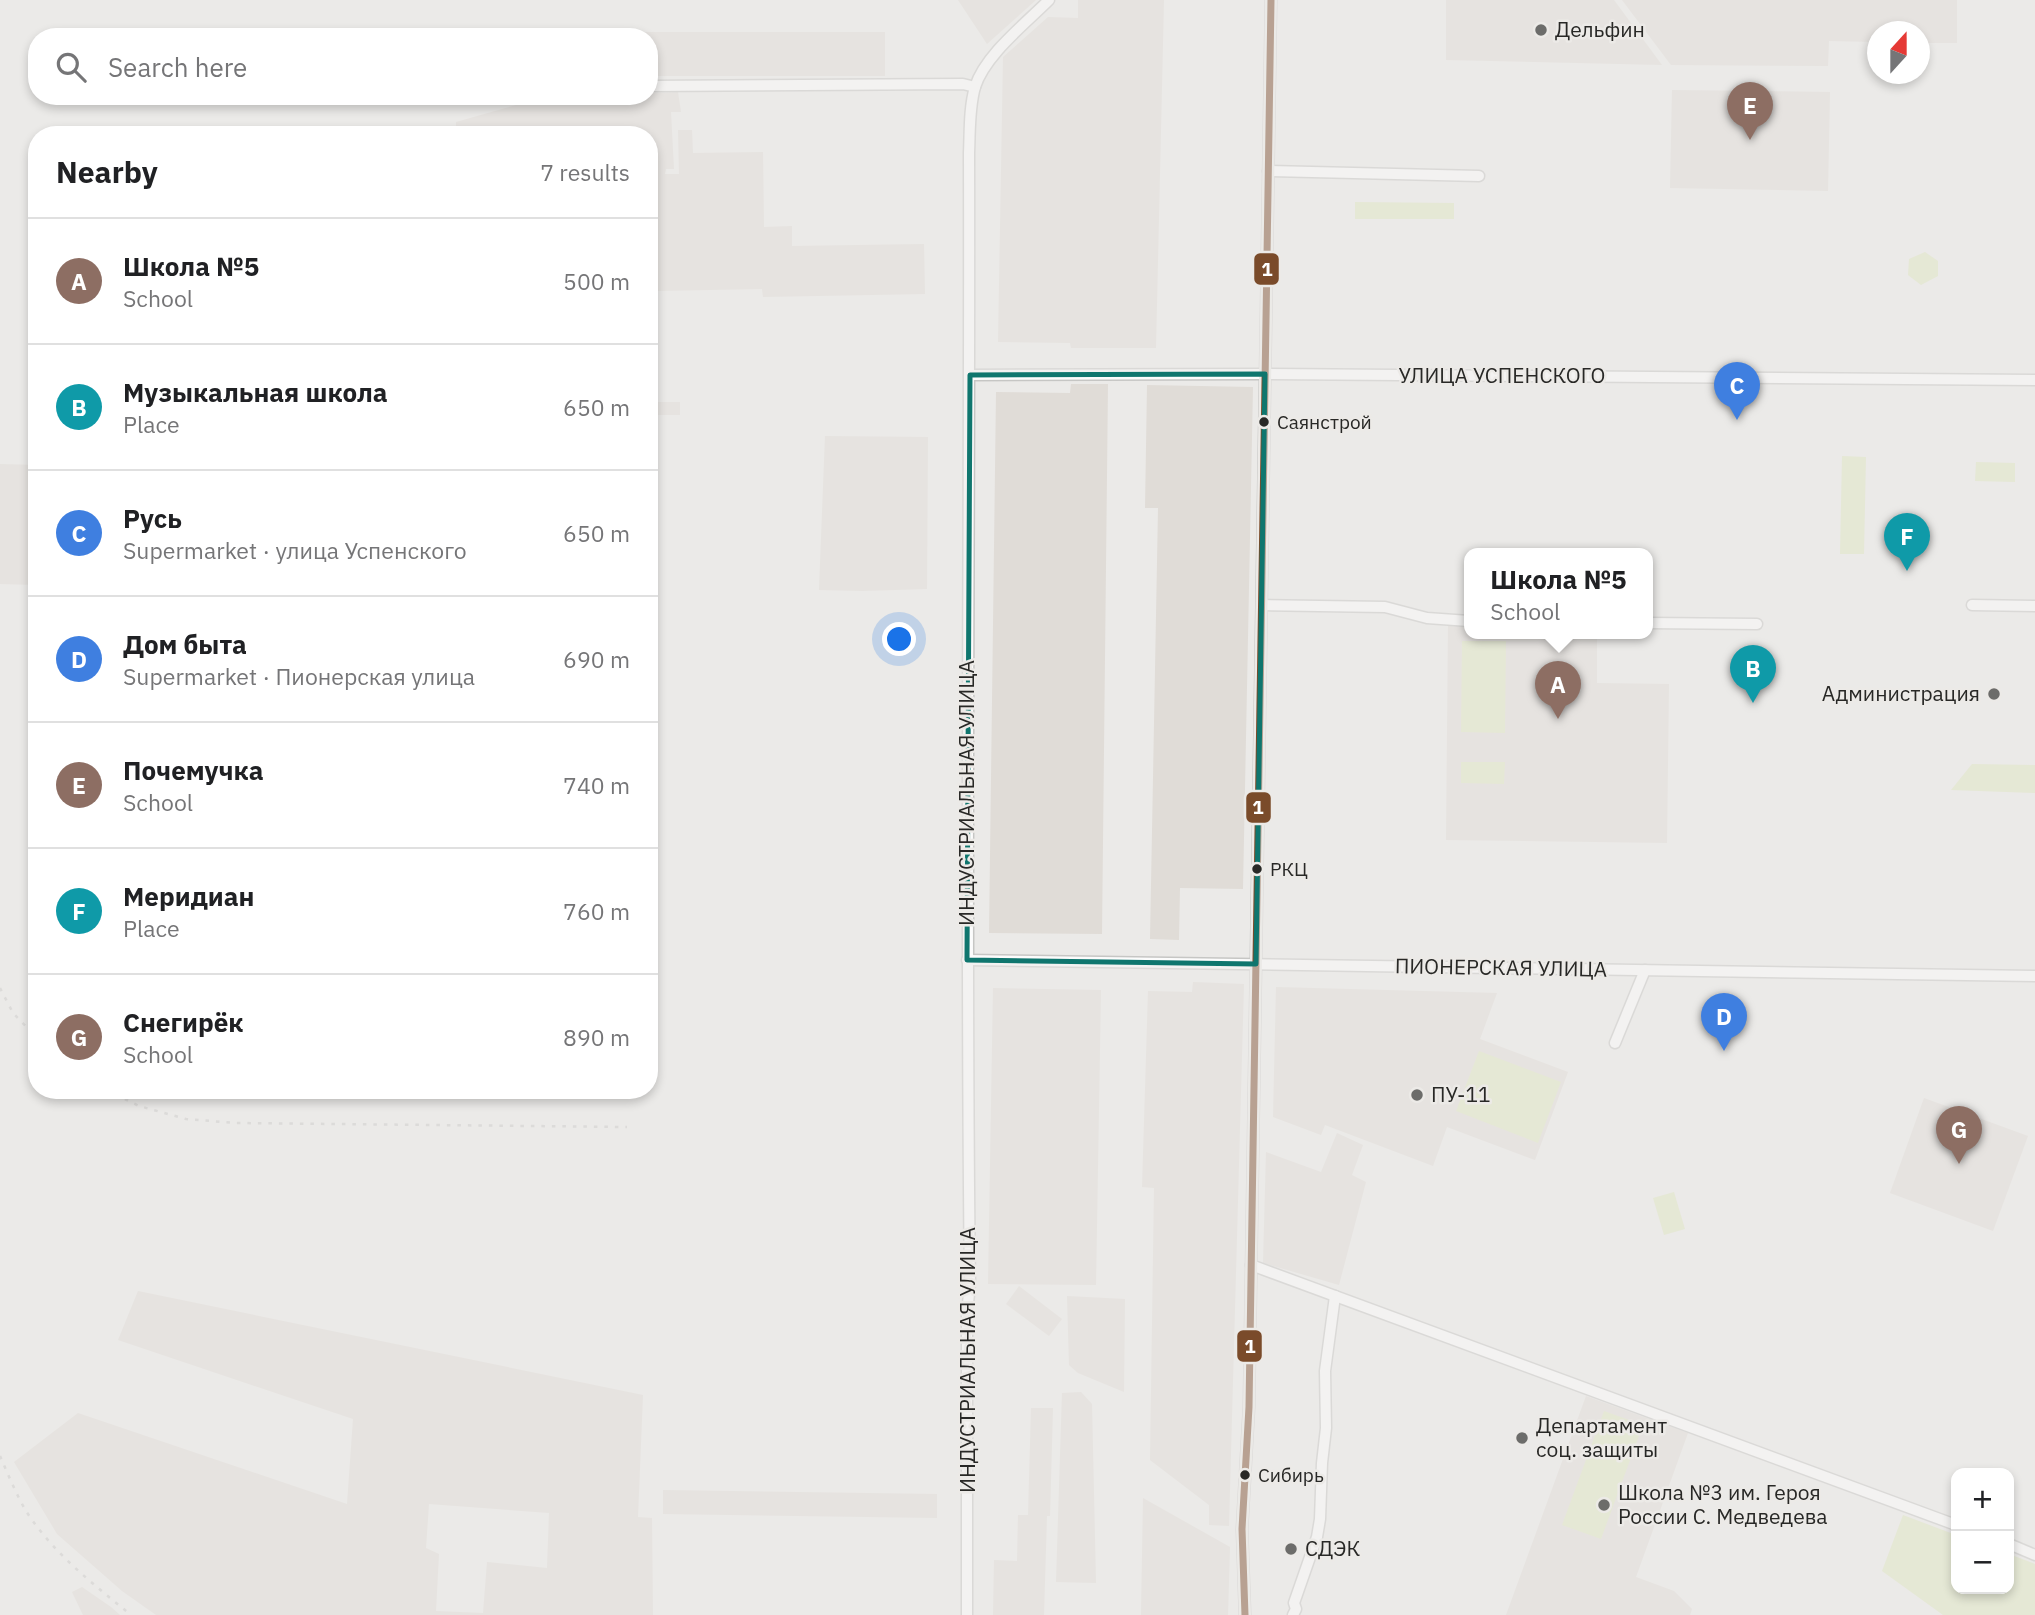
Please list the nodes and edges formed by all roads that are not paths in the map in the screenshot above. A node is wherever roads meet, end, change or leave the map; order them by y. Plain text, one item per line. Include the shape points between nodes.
1 (1049, 0) edge
2 (1271, 0) edge
3 (658, 86) edge
4 (975, 87) junction
5 (1268, 171) junction
6 (1479, 176) dead end
7 (1265, 374) junction
8 (970, 375) junction
9 (2035, 380) edge
10 (1262, 605) junction
11 (1972, 606) dead end
12 (2035, 607) edge
13 (1464, 621) edge
14 (1653, 623) edge
15 (1757, 624) dead end
16 (967, 960) junction
17 (1256, 964) junction
18 (1645, 970) junction
19 (2035, 976) edge
20 (1615, 1043) dead end
21 (1251, 1265) junction
22 (1335, 1296) junction
23 (1951, 1523) edge
24 (2014, 1546) edge
25 (2035, 1555) edge
26 (967, 1615) edge
27 (1245, 1615) edge
28 (1293, 1615) edge

1 - 4 street, ИНДУСТРИАЛЬНАЯ УЛИЦА via 983,69
2 - 5 street
3 - 4 street
4 - 8 street, ИНДУСТРИАЛЬНАЯ УЛИЦА via 969,153
5 - 6 street
5 - 7 street
7 - 8 street, УЛИЦА УСПЕНСКОГО
7 - 9 street, УЛИЦА УСПЕНСКОГО
7 - 10 street
8 - 16 street, ИНДУСТРИАЛЬНАЯ УЛИЦА
10 - 13 street via 1385,607 1427,618
10 - 17 street
11 - 12 street
14 - 15 street
16 - 17 street, ПИОНЕРСКАЯ УЛИЦА
16 - 26 street, ИНДУСТРИАЛЬНАЯ УЛИЦА
17 - 18 street, ПИОНЕРСКАЯ УЛИЦА
17 - 21 street
18 - 19 street, ПИОНЕРСКАЯ УЛИЦА
18 - 20 street
21 - 22 street
21 - 27 street via 1242,1529
22 - 23 street
22 - 28 street via 1325,1371 1320,1519
24 - 25 street

